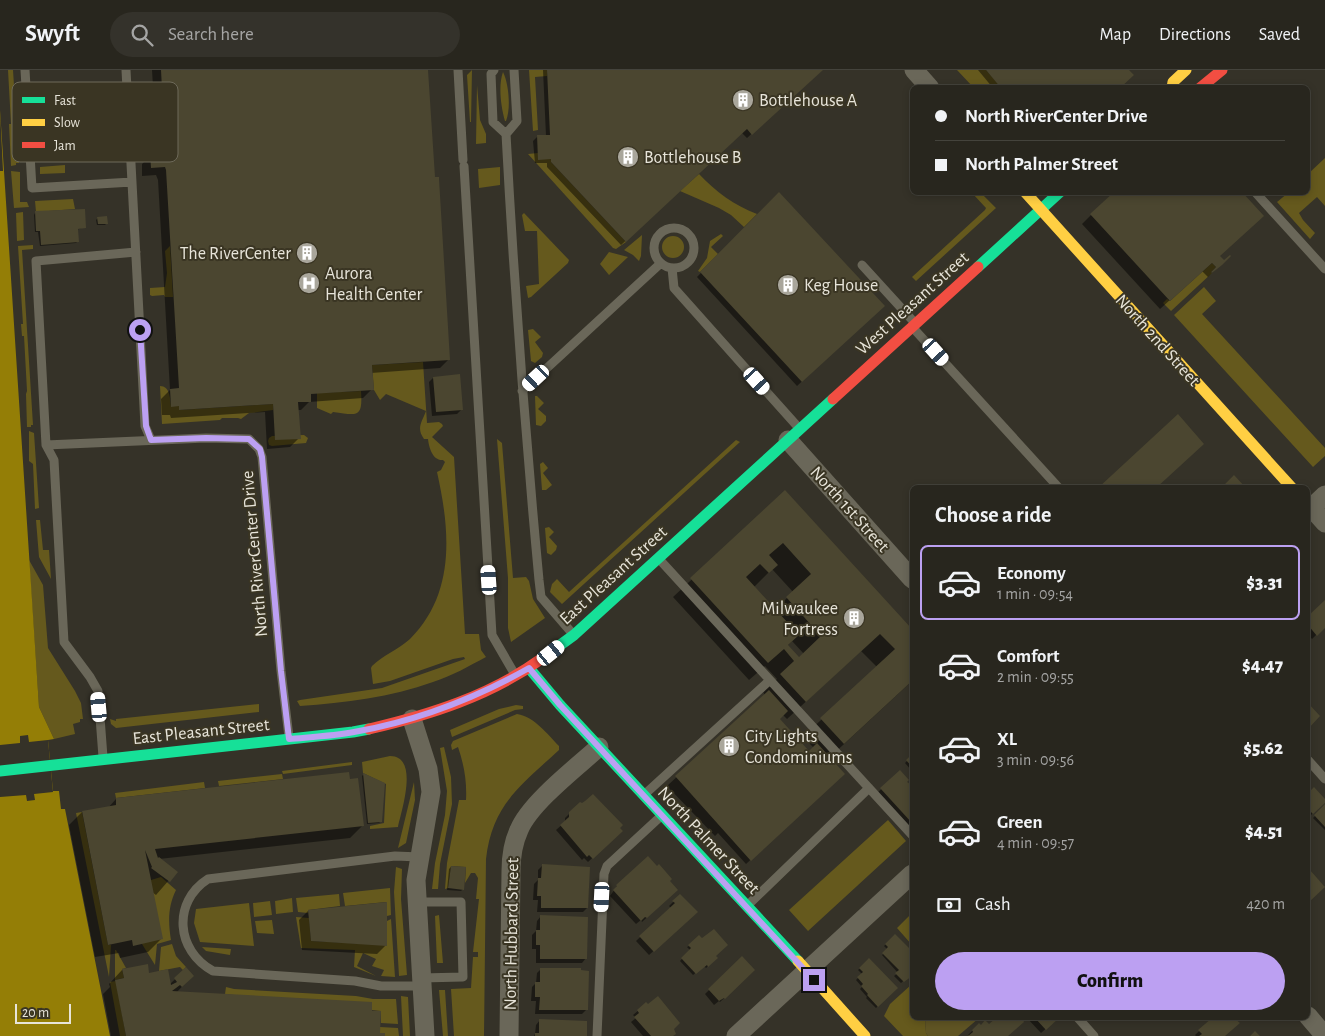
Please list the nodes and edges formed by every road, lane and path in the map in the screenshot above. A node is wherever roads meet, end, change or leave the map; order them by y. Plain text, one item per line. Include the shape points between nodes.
1 (458, 70) edge
2 (494, 70) edge
3 (514, 70) edge
4 (914, 70) edge
5 (1186, 70) edge
6 (1222, 70) edge
7 (927, 85) edge
8 (1172, 85) edge
9 (1204, 85) edge
10 (506, 134) junction
11 (30, 162) edge
12 (131, 162) edge
13 (132, 182) junction
14 (1028, 195) edge
15 (1057, 195) edge
16 (1258, 195) edge
17 (1040, 210) junction
18 (136, 252) junction
19 (661, 263) junction
20 (862, 265) dead end
21 (672, 268) junction
22 (1325, 269) edge
23 (914, 325) junction
24 (522, 390) junction
25 (794, 434) junction
26 (151, 440) junction
27 (46, 445) junction
28 (1056, 485) edge
29 (1289, 485) edge
30 (1325, 495) edge
31 (1310, 507) edge
32 (1310, 509) edge
33 (1325, 523) edge
34 (658, 558) junction
35 (910, 577) edge
36 (574, 635) junction
37 (529, 668) junction
38 (516, 676) junction
39 (770, 680) junction
40 (412, 719) junction
41 (289, 739) junction
42 (599, 747) junction
43 (104, 759) junction
44 (1310, 762) edge
45 (0, 771) edge
46 (1325, 779) edge
47 (870, 788) junction
48 (644, 795) junction
49 (662, 815) junction
50 (910, 833) edge
51 (420, 857) junction
52 (910, 876) edge
53 (418, 902) junction
54 (747, 907) junction
55 (806, 971) junction
56 (422, 982) junction
57 (1310, 1018) edge
58 (1080, 1020) edge
59 (425, 1036) edge
60 (509, 1036) edge
61 (597, 1036) edge
62 (736, 1036) edge
63 (865, 1036) edge
64 (1094, 1036) edge
65 (1325, 1036) edge

1 - 38 lane via 492,634
2 - 10 lane via 491,74 493,122
3 - 10 lane via 517,120
4 - 7 street
5 - 8 street
6 - 9 street
10 - 24 lane
11 - 13 lane via 32,188
12 - 13 lane
13 - 18 lane
14 - 17 street, North 2nd Street
15 - 17 street, West Pleasant Street
16 - 22 lane
17 - 23 street, West Pleasant Street
17 - 29 street, North 2nd Street
18 - 26 lane via 146,426
18 - 27 lane via 36,261
19 - 21 lane
19 - 21 lane via 654,252 659,233 671,227 684,230 692,239 694,252 688,263
19 - 24 lane
20 - 23 lane
21 - 25 lane via 674,288
23 - 25 street, West Pleasant Street
23 - 28 lane
24 - 36 lane via 541,597
25 - 34 street, East Pleasant Street
25 - 35 street, North 1st Street
26 - 27 lane, North RiverCenter Drive
26 - 41 lane, North RiverCenter Drive via 249,439 260,449
27 - 43 lane via 54,460 64,642 98,692
30 - 31 street
32 - 33 street
34 - 36 street, East Pleasant Street
34 - 39 lane
36 - 37 street, East Pleasant Street
37 - 38 street, East Pleasant Street
37 - 42 street, North Palmer Street
38 - 40 street, East Pleasant Street via 476,696
39 - 47 lane
39 - 48 lane
40 - 41 street, East Pleasant Street via 353,732
40 - 51 street via 428,769 431,792
41 - 43 street, East Pleasant Street
42 - 48 street, North Palmer Street
42 - 60 street, North Hubbard Street via 540,802 519,829 513,845
43 - 45 street, East Pleasant Street
44 - 46 lane
47 - 50 lane
47 - 54 lane
48 - 49 street, North Palmer Street
49 - 54 street, North Palmer Street
49 - 61 lane via 607,866 604,874
51 - 53 street via 416,880
51 - 56 lane via 395,856 208,879 196,886 188,898 184,929 192,954 213,971 355,981 381,986
52 - 55 street
53 - 56 street
53 - 56 lane via 461,902 463,976
54 - 55 street, North Palmer Street
55 - 62 street
55 - 63 street, North Palmer Street
56 - 59 street
57 - 65 street
58 - 64 lane

